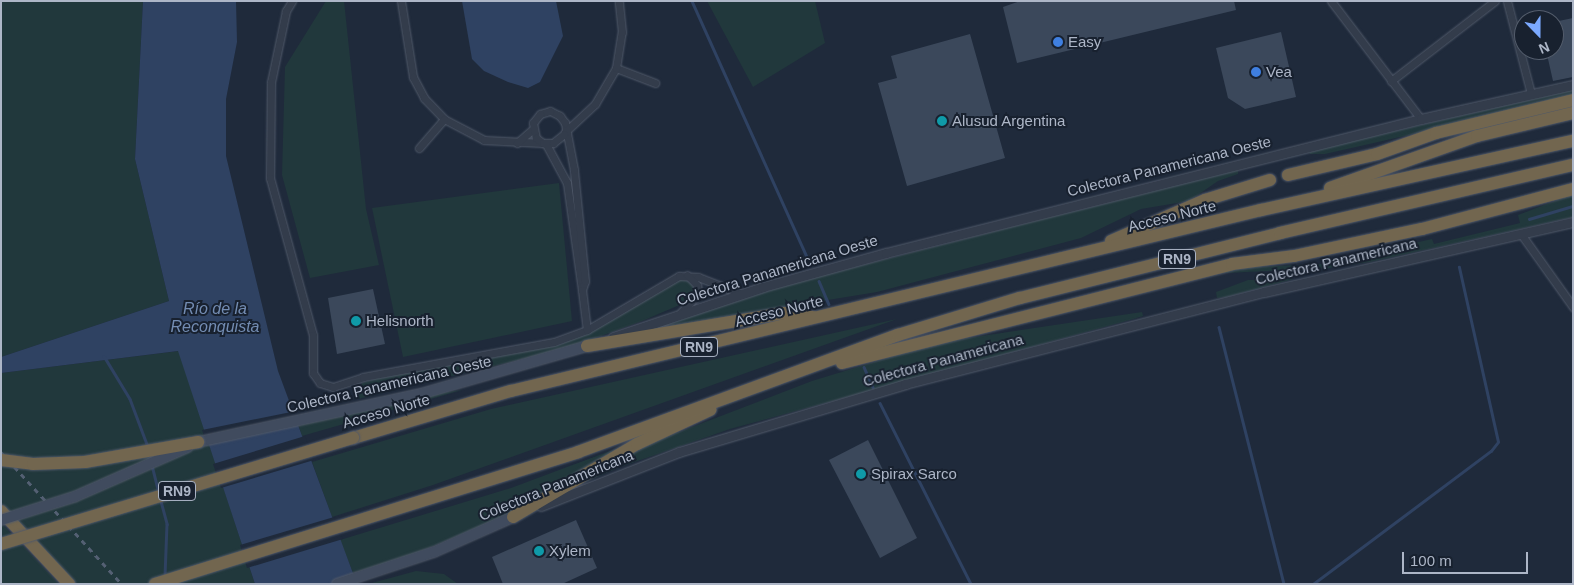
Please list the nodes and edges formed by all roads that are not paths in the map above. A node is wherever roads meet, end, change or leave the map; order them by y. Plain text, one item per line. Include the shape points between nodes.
1 (292, 1) edge
2 (401, 1) edge
3 (619, 1) edge
4 (1495, 1) edge
5 (1507, 1) edge
6 (1335, 3) edge
7 (616, 68) junction
8 (1391, 81) junction
9 (655, 83) dead end
10 (1573, 86) edge
11 (1531, 94) junction
12 (1573, 100) edge
13 (1573, 113) edge
14 (560, 116) junction
15 (580, 117) junction
16 (444, 119) junction
17 (1421, 119) junction
18 (533, 129) junction
19 (564, 133) junction
20 (1573, 141) edge
21 (517, 143) junction
22 (545, 143) junction
23 (419, 148) dead end
24 (1573, 165) edge
25 (574, 170) junction
26 (563, 173) junction
27 (1288, 175) dead end
28 (1270, 180) dead end
29 (1573, 189) edge
30 (1261, 210) junction
31 (1573, 222) edge
32 (1521, 234) junction
33 (1048, 264) junction
34 (687, 275) junction
35 (582, 290) junction
36 (742, 294) junction
37 (1573, 307) edge
38 (678, 315) junction
39 (822, 318) junction
40 (587, 330) junction
41 (587, 346) junction
42 (788, 376) junction
43 (198, 442) junction
44 (1, 460) edge
45 (1, 511) edge
46 (513, 517) junction
47 (1, 520) edge
48 (1, 544) edge
49 (70, 584) edge
50 (155, 584) edge
51 (338, 584) edge

1 - 40 street via 286,11 271,82 270,178 313,334 317,380 333,387 370,376 554,342
2 - 16 street via 412,77 424,98
3 - 7 street via 622,32
4 - 8 street
5 - 11 street
6 - 8 street
7 - 9 street
7 - 15 street via 595,104
8 - 17 street
10 - 11 street, Colectora Panamericana Oeste
11 - 17 street, Colectora Panamericana Oeste
12 - 27 highway via 1436,133 1377,154
13 - 30 highway via 1478,136
14 - 15 street
14 - 18 street via 550,111 540,114
14 - 19 street
15 - 19 street
16 - 21 street via 484,140
16 - 23 street
17 - 36 street, Colectora Panamericana Oeste via 1033,214
18 - 21 street
18 - 22 street
19 - 22 street via 560,140
19 - 25 street
20 - 30 highway, Acceso Norte / RN9
21 - 22 street
22 - 26 street via 551,159
24 - 42 highway, RN9 via 1020,298 898,335
25 - 26 street
25 - 35 street via 585,281
26 - 35 street
28 - 33 highway via 1214,197 1159,223
29 - 42 highway via 1422,229 1294,256 1232,264
30 - 33 highway, Acceso Norte / RN9
31 - 32 street, Colectora Panamericana
32 - 37 street
32 - 46 street, Colectora Panamericana via 1264,292 905,384 661,458
33 - 39 highway, Acceso Norte / RN9
34 - 36 street
34 - 38 street via 697,285 699,294
34 - 40 street via 665,282
35 - 40 street
36 - 38 street, Colectora Panamericana Oeste
38 - 41 street, Colectora Panamericana Oeste
39 - 41 highway via 784,313
39 - 48 highway, Acceso Norte / RN9, bridge via 511,391
41 - 43 main road, Colectora Panamericana Oeste via 474,380
42 - 46 highway via 637,444
42 - 50 highway, RN9 via 679,412 578,452
43 - 44 highway, bridge via 85,462 33,464
43 - 47 main road, Colectora Panamericana Oeste, bridge via 74,497
45 - 49 highway
46 - 51 main road, Colectora Panamericana

